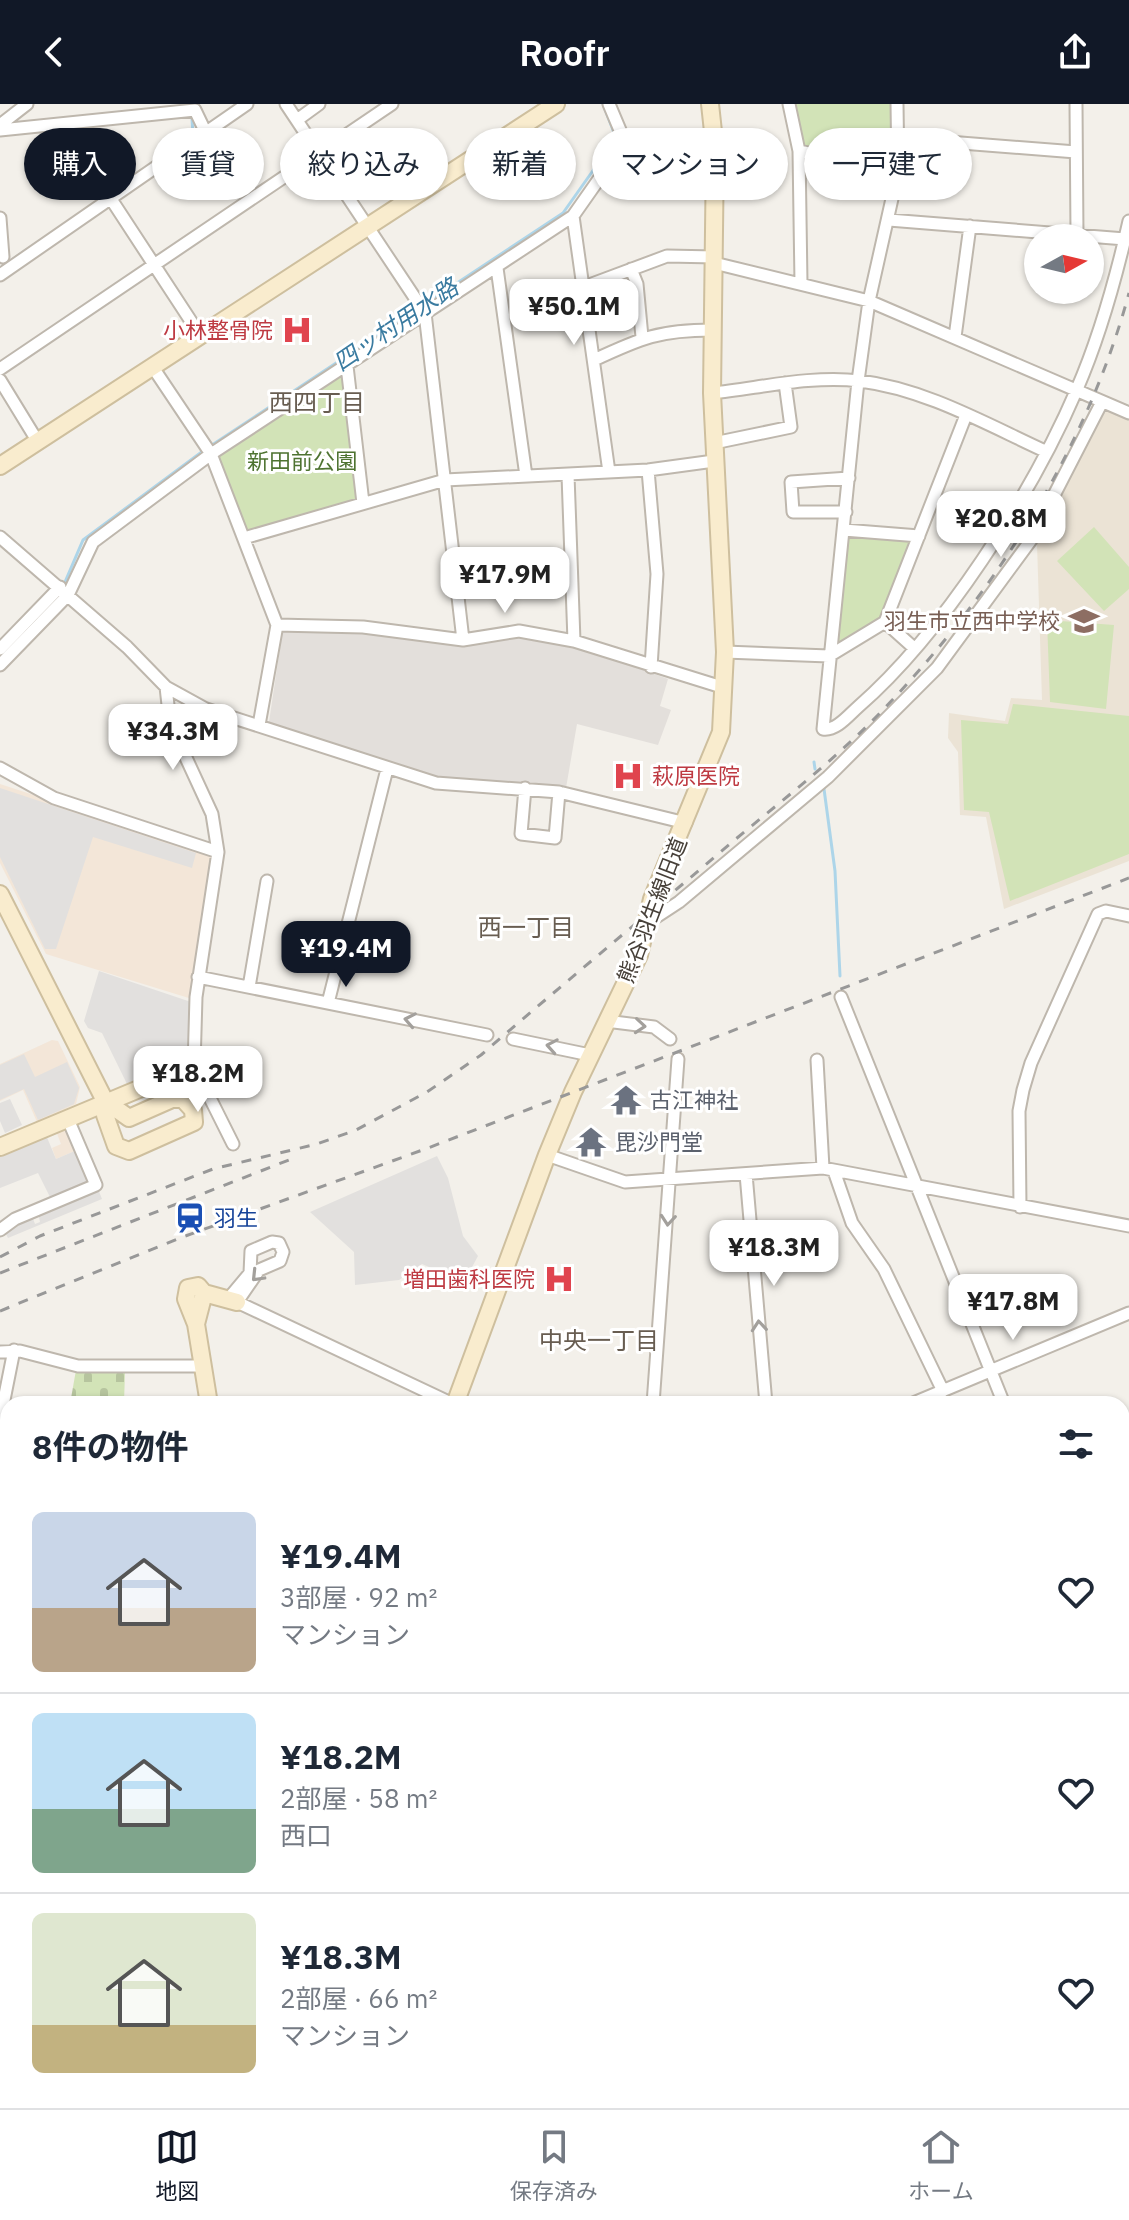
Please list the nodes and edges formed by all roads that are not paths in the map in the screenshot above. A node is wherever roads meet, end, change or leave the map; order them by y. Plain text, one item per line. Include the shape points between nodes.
1 (27, 104) edge
2 (247, 104) edge
3 (286, 104) edge
4 (319, 104) edge
5 (392, 104) edge
6 (556, 104) edge
7 (609, 104) edge
8 (710, 104) edge
9 (789, 104) edge
10 (897, 104) edge
11 (1076, 104) edge
12 (297, 120) junction
13 (0, 128) edge
14 (204, 128) edge
15 (213, 128) edge
16 (302, 128) edge
17 (357, 128) edge
18 (898, 128) edge
19 (972, 144) edge
20 (799, 151) junction
21 (804, 152) edge
22 (1076, 152) junction
23 (280, 180) edge
24 (110, 200) edge
25 (112, 200) edge
26 (350, 200) edge
27 (893, 200) edge
28 (573, 216) junction
29 (0, 218) edge
30 (889, 220) junction
31 (1129, 221) edge
32 (1077, 224) edge
33 (367, 226) junction
34 (970, 226) junction
35 (1024, 230) edge
36 (1104, 237) edge
37 (1125, 239) junction
38 (3, 257) dead end
39 (714, 260) junction
40 (154, 265) junction
41 (497, 268) junction
42 (631, 269) junction
43 (0, 275) edge
44 (801, 283) junction
45 (584, 287) junction
46 (869, 301) junction
47 (425, 313) junction
48 (712, 330) junction
49 (200, 335) junction
50 (642, 337) junction
51 (955, 337) junction
52 (594, 360) junction
53 (152, 366) junction
54 (347, 366) junction
55 (0, 369) edge
56 (0, 380) edge
57 (858, 381) junction
58 (785, 383) junction
59 (1077, 390) junction
60 (712, 393) junction
61 (1102, 402) junction
62 (1129, 413) edge
63 (966, 415) junction
64 (38, 442) junction
65 (714, 443) junction
66 (1045, 451) junction
67 (211, 454) junction
68 (714, 461) junction
69 (0, 466) edge
70 (648, 470) junction
71 (609, 472) junction
72 (568, 475) junction
73 (526, 476) junction
74 (849, 478) junction
75 (445, 480) junction
76 (363, 503) junction
77 (846, 512) junction
78 (844, 530) junction
79 (919, 536) junction
80 (0, 537) edge
81 (244, 538) junction
82 (64, 591) junction
83 (885, 622) junction
84 (277, 625) junction
85 (463, 640) junction
86 (574, 641) junction
87 (914, 648) junction
88 (0, 649) edge
89 (725, 652) junction
90 (829, 656) junction
91 (0, 665) edge
92 (651, 667) junction
93 (166, 687) junction
94 (725, 688) junction
95 (259, 725) junction
96 (0, 768) edge
97 (387, 769) junction
98 (525, 788) junction
99 (559, 792) junction
100 (686, 823) junction
101 (218, 852) junction
102 (267, 881) dead end
103 (0, 894) edge
104 (1129, 916) edge
105 (647, 923) junction
106 (198, 977) junction
107 (249, 987) junction
108 (841, 997) dead end
109 (328, 1003) junction
110 (606, 1021) junction
111 (487, 1035) dead end
112 (513, 1039) dead end
113 (670, 1039) dead end
114 (590, 1055) junction
115 (678, 1059) dead end
116 (817, 1060) dead end
117 (194, 1066) junction
118 (105, 1101) junction
119 (67, 1117) junction
120 (233, 1144) dead end
121 (0, 1147) edge
122 (547, 1155) junction
123 (829, 1170) junction
124 (746, 1174) junction
125 (671, 1181) junction
126 (915, 1188) junction
127 (1020, 1207) junction
128 (1129, 1226) edge
129 (0, 1230) edge
130 (233, 1300) junction
131 (1129, 1313) edge
132 (14, 1350) junction
133 (0, 1352) edge
134 (202, 1366) junction
135 (989, 1372) junction
136 (943, 1391) junction
137 (5, 1396) edge
138 (208, 1396) edge
139 (437, 1396) edge
140 (457, 1396) edge
141 (654, 1396) edge
142 (765, 1396) edge
143 (934, 1396) edge
144 (1000, 1396) edge

1 - 13 street
2 - 15 street
3 - 12 street
4 - 12 street
5 - 17 street
6 - 33 street
7 - 28 street via 625,142
8 - 39 street, 熊谷羽生線旧道
9 - 20 street
10 - 18 street
11 - 22 street
12 - 16 street
13 - 14 street via 195,110
19 - 22 street
20 - 21 street
20 - 44 street
22 - 32 street
23 - 40 street
24 - 43 street
25 - 40 street
26 - 33 street
27 - 30 street
28 - 41 street
28 - 45 street
29 - 38 street
30 - 34 street
30 - 46 street
31 - 37 street
33 - 47 street
33 - 49 street
34 - 35 street
34 - 51 street
36 - 37 street
37 - 59 street
39 - 42 street via 667,256
39 - 44 street
39 - 48 street, 熊谷羽生線旧道
40 - 49 street
40 - 55 street
41 - 47 street
41 - 73 street
42 - 45 street
42 - 50 street
44 - 46 street
45 - 52 street
46 - 51 street
46 - 57 street
47 - 54 street
47 - 75 street
48 - 50 street via 670,330
48 - 60 street, 熊谷羽生線旧道
49 - 53 street
50 - 52 street
51 - 59 street
52 - 71 street
53 - 64 street
53 - 67 street
54 - 67 street
54 - 76 street
56 - 64 street
57 - 58 street
57 - 63 street via 915,393
57 - 74 street
58 - 60 street
58 - 65 street via 791,427
59 - 61 street
59 - 66 street
60 - 65 street, 熊谷羽生線旧道
61 - 62 street
61 - 105 street via 1031,540 937,668 828,777
63 - 66 street
63 - 79 street
64 - 69 street
65 - 68 street, 熊谷羽生線旧道
66 - 87 street via 1010,514
67 - 81 street
67 - 82 street via 93,542
68 - 70 street
68 - 89 street, 熊谷羽生線旧道
70 - 71 street
70 - 92 street via 657,574
71 - 72 street
72 - 73 street
72 - 86 street
73 - 75 street
74 - 77 street
74 - 77 street via 791,482 793,512
75 - 76 street
75 - 85 street
76 - 81 street
77 - 78 street
78 - 79 street
78 - 90 street
79 - 83 street
80 - 82 street
81 - 84 street
82 - 88 street
82 - 91 street
82 - 93 street
83 - 87 street
83 - 90 street
84 - 85 street via 363,627
84 - 95 street
85 - 86 street via 519,631
86 - 92 street
87 - 90 street via 874,693 828,730 823,723
89 - 90 street
89 - 94 street, 熊谷羽生線旧道
92 - 94 street
93 - 95 street via 206,709
93 - 101 street via 170,723 212,814
94 - 100 street, 熊谷羽生線旧道 via 721,732
95 - 97 street
96 - 101 street via 54,798
97 - 98 street via 436,783
97 - 109 street
98 - 99 street
98 - 99 street via 521,834 555,838
99 - 100 street
100 - 105 street, 熊谷羽生線旧道
101 - 106 street
102 - 107 street
103 - 118 street
104 - 127 street via 1098,914 1031,1063 1019,1111
105 - 110 street, 熊谷羽生線旧道 via 639,955
106 - 107 street
106 - 117 street
107 - 109 street
108 - 126 street
111 -> 109 street
110 -> 113 street via 654,1027
110 - 114 street, 熊谷羽生線旧道
114 -> 112 street
114 - 122 street, 熊谷羽生線旧道
115 - 125 street
116 - 123 street
117 - 118 street
117 - 120 street
118 - 118 street via 129,1118 183,1099 193,1110 194,1122 123,1151 113,1140
118 - 119 street
119 - 121 street
119 - 129 street via 96,1185
122 - 125 street via 625,1182
122 - 140 street, 熊谷羽生線旧道
123 - 124 street
123 - 126 street
123 - 136 street
124 - 125 street
142 -> 124 street
125 -> 141 street
126 - 127 street
126 - 135 street
127 - 128 street
130 -> 130 street via 250,1273 251,1251 279,1243 280,1261 259,1270
130 - 134 street via 195,1286 185,1294
130 - 139 street
131 - 135 street
132 - 133 street
132 - 134 street via 78,1366
132 - 137 street
134 - 138 street
135 - 136 street
135 - 144 street
136 - 143 street

